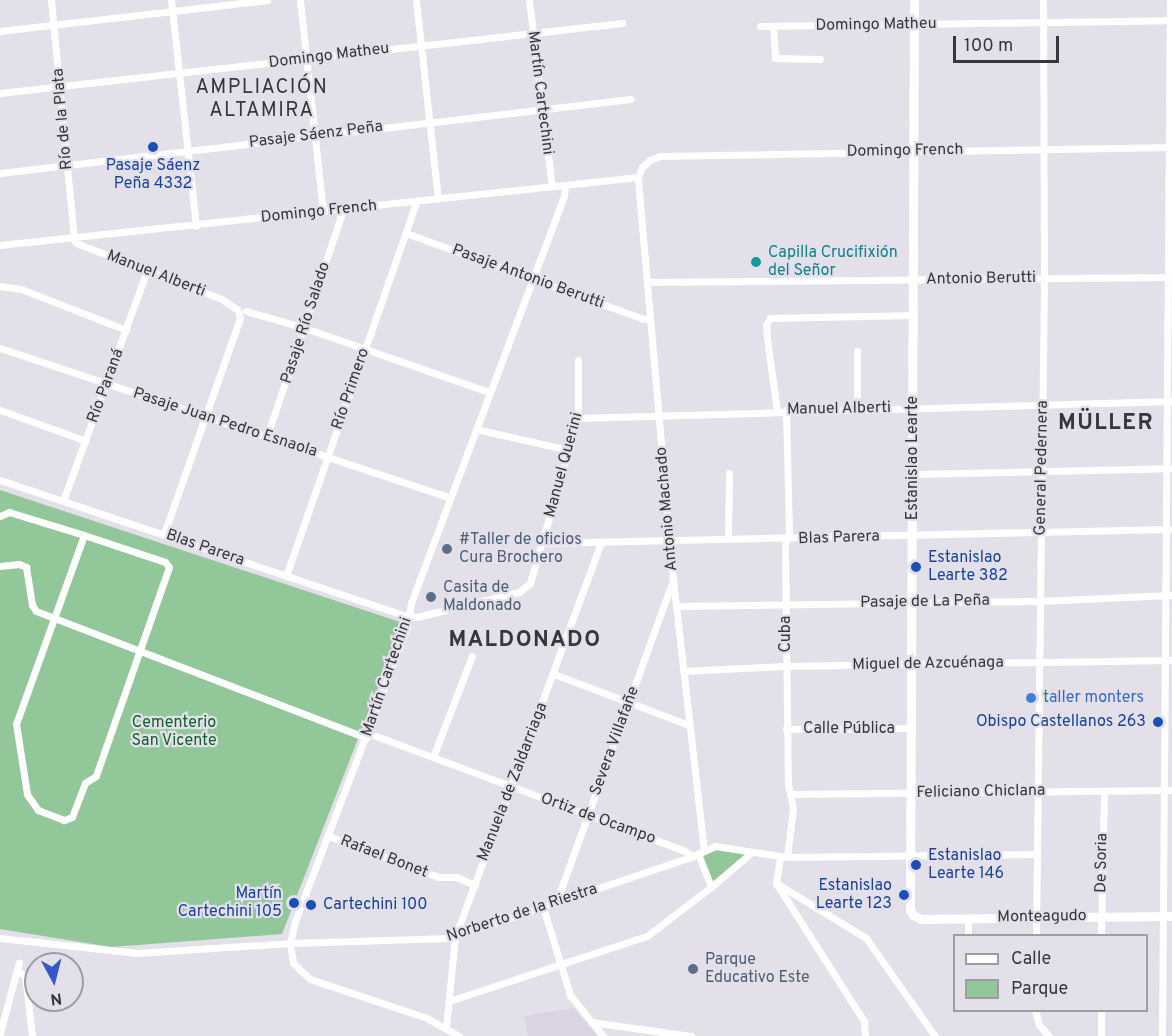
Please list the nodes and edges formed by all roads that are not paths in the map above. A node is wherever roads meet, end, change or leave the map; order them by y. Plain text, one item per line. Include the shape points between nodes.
1 (51, 0) edge
2 (171, 0) edge
3 (267, 0) edge
4 (300, 0) edge
5 (416, 0) edge
6 (529, 0) edge
7 (914, 0) edge
8 (1043, 0) edge
9 (1170, 0) edge
10 (173, 11) junction
11 (1171, 20) edge
12 (1042, 22) junction
13 (622, 23) dead end
14 (54, 25) junction
15 (914, 25) junction
16 (760, 26) dead end
17 (773, 26) junction
18 (0, 31) edge
19 (533, 33) junction
20 (421, 45) junction
21 (307, 58) junction
22 (820, 59) dead end
23 (180, 73) junction
24 (61, 86) junction
25 (0, 93) edge
26 (631, 99) dead end
27 (542, 108) junction
28 (429, 122) junction
29 (314, 135) junction
30 (1170, 147) edge
31 (915, 150) junction
32 (1042, 150) junction
33 (189, 151) junction
34 (68, 165) junction
35 (642, 167) joint
36 (0, 173) edge
37 (638, 177) junction
38 (565, 184) junction
39 (552, 186) junction
40 (438, 199) junction
41 (416, 202) junction
42 (343, 210) junction
43 (323, 212) junction
44 (196, 226) junction
45 (406, 233) junction
46 (74, 239) junction
47 (0, 245) edge
48 (147, 270) junction
49 (532, 277) junction
50 (1170, 277) edge
51 (1044, 278) junction
52 (914, 280) junction
53 (646, 282) junction
54 (0, 286) edge
55 (242, 311) junction
56 (914, 315) junction
57 (650, 319) junction
58 (305, 328) junction
59 (126, 330) junction
60 (1170, 339) edge
61 (0, 348) edge
62 (365, 350) junction
63 (857, 351) dead end
64 (578, 360) dead end
65 (106, 385) junction
66 (489, 392) junction
67 (1170, 401) edge
68 (1043, 405) junction
69 (914, 407) junction
70 (857, 409) junction
71 (786, 410) junction
72 (0, 411) edge
73 (777, 411) junction
74 (660, 414) junction
75 (206, 417) junction
76 (579, 418) junction
77 (476, 429) junction
78 (267, 436) junction
79 (86, 441) junction
80 (569, 450) junction
81 (328, 456) junction
82 (1170, 468) edge
83 (1042, 471) junction
84 (729, 473) dead end
85 (914, 474) junction
86 (0, 480) edge
87 (451, 498) junction
88 (63, 501) junction
89 (0, 516) edge
90 (1170, 529) edge
91 (1041, 533) junction
92 (164, 534) junction
93 (84, 535) junction
94 (913, 536) junction
95 (728, 539) junction
96 (786, 539) junction
97 (670, 540) junction
98 (542, 543) junction
99 (601, 543) junction
100 (0, 566) edge
101 (286, 576) junction
102 (673, 580) junction
103 (1169, 595) edge
104 (1040, 601) junction
105 (912, 603) junction
106 (786, 604) junction
107 (678, 606) junction
108 (409, 617) junction
109 (54, 618) junction
110 (141, 650) junction
111 (472, 656) dead end
112 (1169, 660) edge
113 (1040, 662) junction
114 (912, 664) junction
115 (785, 666) junction
116 (683, 671) junction
117 (554, 675) junction
118 (630, 703) junction
119 (689, 725) junction
120 (786, 729) junction
121 (912, 729) junction
122 (367, 736) junction
123 (433, 758) junction
124 (511, 787) junction
125 (1104, 790) junction
126 (1169, 790) edge
127 (1038, 791) junction
128 (911, 792) junction
129 (790, 794) junction
130 (588, 815) junction
131 (328, 836) junction
132 (752, 852) junction
133 (698, 854) junction
134 (1037, 854) junction
135 (911, 855) junction
136 (783, 857) junction
137 (776, 883) junction
138 (475, 885) junction
139 (711, 887) junction
140 (556, 903) junction
141 (543, 907) junction
142 (913, 915) joint
143 (1101, 916) junction
144 (1168, 916) edge
145 (1036, 917) junction
146 (968, 918) junction
147 (968, 934) edge
148 (1036, 934) edge
149 (1101, 934) edge
150 (455, 937) junction
151 (0, 938) edge
152 (290, 943) junction
153 (560, 965) junction
154 (449, 1000) junction
155 (1035, 1012) edge
156 (1101, 1012) edge
157 (591, 1022) junction
158 (446, 1027) junction
159 (0, 1033) edge
160 (32, 1036) edge
161 (459, 1036) edge
162 (603, 1036) edge
163 (687, 1036) edge
164 (866, 1036) edge
165 (935, 1036) edge
166 (1048, 1036) edge
167 (1101, 1036) edge
168 (1162, 1036) edge

1 - 14 street, Río de la Plata
2 - 10 street
3 - 10 street
4 - 21 street
5 - 20 street
6 - 19 street, Martín Cartechini
7 - 15 street, Estanislao Learte
8 - 12 street, General Pedernera
9 - 11 street
10 - 14 street
10 - 23 street
11 - 12 street, Domingo Matheu
11 - 30 street
12 - 15 street, Domingo Matheu
12 - 32 street, General Pedernera
13 - 19 street, Domingo Matheu
14 - 18 street
14 - 24 street, Río de la Plata
15 - 17 street, Domingo Matheu
15 - 31 street, Estanislao Learte
16 - 17 street, Domingo Matheu
17 - 22 street via 775,58
19 - 20 street, Domingo Matheu
19 - 27 street, Martín Cartechini
20 - 21 street, Domingo Matheu
20 - 28 street
21 - 23 street, Domingo Matheu
21 - 29 street
23 - 24 street, Domingo Matheu
23 - 33 street
24 - 25 street, Domingo Matheu
24 - 34 street, Río de la Plata
26 - 27 street, Pasaje Sáenz Peña
27 - 28 street, Pasaje Sáenz Peña
27 - 39 street, Martín Cartechini
28 - 29 street, Pasaje Sáenz Peña
28 - 40 street
29 - 33 street, Pasaje Sáenz Peña
29 - 43 street
30 - 32 street, Domingo French
30 - 50 street
31 - 32 street, Domingo French
31 - 35 street, Domingo French via 660,156
31 - 52 street, Estanislao Learte
32 - 51 street, General Pedernera
33 - 34 street, Pasaje Sáenz Peña
33 - 44 street
34 - 36 street, Pasaje Sáenz Peña
34 - 46 street, Río de la Plata
35 - 37 street, Antonio Machado
37 - 38 street, Domingo French
37 - 53 street, Antonio Machado
38 - 39 street, Domingo French
38 - 49 street, Martín Cartechini via 564,196
39 - 40 street, Domingo French
40 - 41 street, Domingo French
41 - 42 street, Domingo French
41 - 45 street, Río Primero
42 - 43 street, Domingo French
42 - 58 street, Pasaje Río Salado
43 - 44 street, Domingo French
44 - 46 street, Domingo French
45 - 49 street, Pasaje Antonio Berutti
45 - 62 street, Río Primero
46 - 47 street, Domingo French
46 - 48 street, Manuel Alberti
48 - 55 street, Manuel Alberti via 222,299
48 - 59 street, Río Paraná
49 - 57 street, Pasaje Antonio Berutti
49 - 66 street, Martín Cartechini
50 - 51 street, Antonio Berutti
50 - 60 street
51 - 52 street, Antonio Berutti
51 - 68 street, General Pedernera
52 - 53 street, Antonio Berutti
52 - 56 street, Estanislao Learte
53 - 57 street, Antonio Machado
54 - 59 street via 21,290
55 - 58 street, Manuel Alberti
55 - 75 street
56 - 69 street, Estanislao Learte
56 - 73 street via 770,318 766,326
57 - 74 street, Antonio Machado
58 - 62 street, Manuel Alberti
58 - 78 street, Pasaje Río Salado
59 - 65 street, Río Paraná
60 - 67 street
61 - 65 street, Pasaje Juan Pedro Esnaola
62 - 66 street, Manuel Alberti
62 - 81 street, Río Primero
63 - 70 street
64 - 76 street, Manuel Querini
65 - 75 street, Pasaje Juan Pedro Esnaola
65 - 79 street, Río Paraná
66 - 77 street, Martín Cartechini
67 - 68 street, Manuel Alberti
67 - 82 street
68 - 69 street, Manuel Alberti
68 - 83 street, General Pedernera
69 - 70 street, Manuel Alberti
69 - 85 street, Estanislao Learte
70 - 71 street, Manuel Alberti
71 - 73 street, Manuel Alberti
71 - 96 street, Cuba
72 - 79 street
73 - 74 street, Manuel Alberti
74 - 76 street, Manuel Alberti
74 - 97 street, Antonio Machado
75 - 78 street, Pasaje Juan Pedro Esnaola
75 - 92 street
76 - 80 street, Manuel Querini
77 - 80 street
77 - 87 street, Martín Cartechini
78 - 81 street, Pasaje Juan Pedro Esnaola
79 - 88 street, Río Paraná
80 - 98 street, Manuel Querini
81 - 87 street, Pasaje Juan Pedro Esnaola
81 - 101 street, Río Primero
82 - 83 street
82 - 90 street
83 - 85 street
83 - 91 street, General Pedernera
84 - 95 street
85 - 94 street, Estanislao Learte
86 - 88 street, Blas Parera
87 - 108 street, Martín Cartechini
88 - 92 street, Blas Parera
89 - 93 street via 9,512
90 - 91 street, Blas Parera
90 - 103 street
91 - 94 street, Blas Parera
91 - 104 street, General Pedernera
92 - 101 street, Blas Parera
93 - 109 street
93 - 110 street via 167,564 169,572
94 - 96 street, Blas Parera
94 - 105 street, Estanislao Learte
95 - 96 street, Blas Parera
95 - 97 street, Blas Parera
96 - 106 street, Cuba
97 - 99 street, Blas Parera
97 - 102 street, Antonio Machado
98 - 99 street, Blas Parera
98 - 108 street, Manuel Querini via 526,589
99 - 117 street, Manuela de Zaldarriaga
100 - 109 street, Ortiz de Ocampo via 26,567 33,608
101 - 108 street, Blas Parera
102 - 107 street, Antonio Machado
102 - 118 street, Severa Villafañe
103 - 104 street, Pasaje de La Peña
103 - 112 street
104 - 105 street, Pasaje de La Peña
104 - 113 street, General Pedernera
105 - 106 street, Pasaje de La Peña
105 - 114 street, Estanislao Learte
106 - 107 street, Pasaje de La Peña
106 - 115 street, Cuba
107 - 116 street, Antonio Machado
108 - 122 street, Martín Cartechini
109 - 110 street, Ortiz de Ocampo
109 - 110 street via 16,724 27,794 33,806 45,815 64,820 75,813 85,783 96,776
110 - 122 street, Ortiz de Ocampo
111 - 123 street
112 - 113 street, Miguel de Azcuénaga
112 - 126 street
113 - 114 street, Miguel de Azcuénaga
113 - 127 street, General Pedernera
114 - 115 street, Miguel de Azcuénaga
114 - 121 street, Estanislao Learte
115 - 116 street, Miguel de Azcuénaga
115 - 120 street, Cuba
116 - 119 street, Antonio Machado
117 - 118 street
117 - 124 street, Manuela de Zaldarriaga
118 - 119 street
118 - 130 street, Severa Villafañe
119 - 133 street, Antonio Machado
120 - 121 street, Calle Pública
120 - 129 street, Cuba
121 - 128 street, Estanislao Learte
122 - 123 street, Ortiz de Ocampo
122 - 131 street, Martín Cartechini
123 - 124 street, Ortiz de Ocampo
124 - 130 street, Ortiz de Ocampo
124 - 138 street, Manuela de Zaldarriaga
125 - 126 street, Feliciano Chiclana
125 - 127 street, Feliciano Chiclana
125 - 143 street, De Soria
126 - 144 street
127 - 128 street, Feliciano Chiclana
127 - 134 street, General Pedernera
128 - 129 street, Feliciano Chiclana
128 - 135 street, Estanislao Learte
129 - 136 street, Cuba via 793,808
130 - 133 street, Ortiz de Ocampo
130 - 140 street, Severa Villafañe
131 - 138 street, Rafael Bonet via 438,877 456,877
131 - 152 street, Martín Cartechini
132 - 133 street, Norberto de la Riestra via 715,846
132 - 136 street, Norberto de la Riestra
132 - 139 street
133 - 139 street, Antonio Machado
133 - 140 street, Norberto de la Riestra
134 - 135 street, Norberto de la Riestra
134 - 145 street, General Pedernera
135 - 136 street, Norberto de la Riestra
135 - 142 street, Estanislao Learte
136 - 137 street, Cuba
137 - 164 street via 866,1025
137 - 165 street via 866,938
138 - 150 street, Manuela de Zaldarriaga
139 - 153 street via 647,936
140 - 141 street, Norberto de la Riestra
141 - 150 street, Norberto de la Riestra
141 - 153 street
142 - 146 street, Monteagudo via 921,919
143 - 144 street, Monteagudo
143 - 145 street, Monteagudo
143 - 149 street, De Soria
144 - 168 street
145 - 146 street, Monteagudo
145 - 148 street, General Pedernera
146 - 147 street
150 - 152 street, Norberto de la Riestra
150 - 154 street, Manuela de Zaldarriaga
151 - 152 street, Norberto de la Riestra via 122,953
152 - 158 street via 293,963 310,979
153 - 154 street
153 - 157 street via 573,999
154 - 158 street, Manuela de Zaldarriaga
155 - 166 street
156 - 167 street
157 - 162 street
157 - 163 street
158 - 161 street
159 - 160 street via 18,966 25,976

